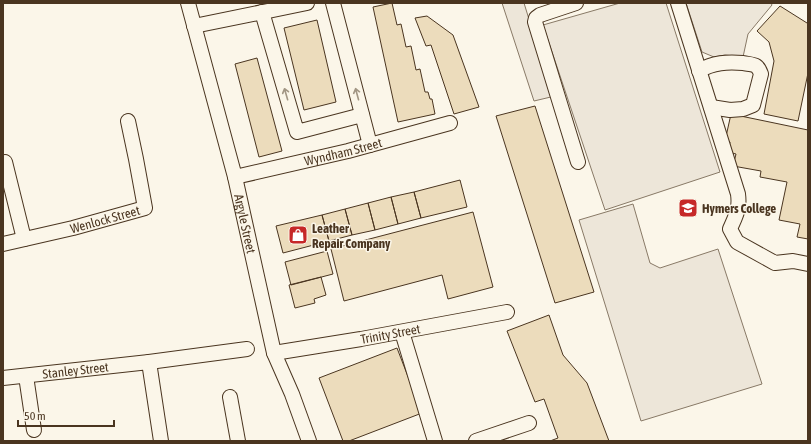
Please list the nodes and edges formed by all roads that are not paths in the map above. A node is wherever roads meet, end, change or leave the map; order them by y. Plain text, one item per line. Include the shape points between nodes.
1 (188, 3) edge
2 (307, 3) edge
3 (333, 3) edge
4 (576, 3) edge
5 (678, 3) edge
6 (262, 12) junction
7 (194, 26) junction
8 (699, 71) junction
9 (710, 107) junction
10 (362, 115) junction
11 (128, 121) dead end
12 (450, 123) dead end
13 (370, 145) junction
14 (5, 162) dead end
15 (578, 162) dead end
16 (235, 177) junction
17 (24, 239) junction
18 (3, 244) edge
19 (808, 264) edge
20 (507, 312) dead end
21 (402, 332) junction
22 (247, 349) dead end
23 (274, 353) junction
24 (149, 362) junction
25 (26, 376) junction
26 (3, 378) edge
27 (230, 396) dead end
28 (529, 423) dead end
29 (34, 430) dead end
30 (161, 441) edge
31 (238, 441) edge
32 (309, 441) edge
33 (435, 441) edge
34 (476, 441) edge

1 - 7 street, Argyle Street
2 - 6 street
10 -> 3 street
4 - 15 street via 540,15 535,22
5 - 8 street
6 - 7 street
10 -> 6 street via 297,132
7 - 16 street, Argyle Street
8 - 9 street
8 - 9 street via 718,63 731,62 755,65 761,74 753,105 743,110
9 - 19 street via 738,194 737,215 730,228 737,242 775,263 793,261
10 - 13 street
11 - 17 street, Wenlock Street via 145,208
12 - 13 street, Wyndham Street
13 - 16 street, Wyndham Street
14 - 17 street
16 - 23 street, Argyle Street
17 - 18 street, Wenlock Street
20 - 21 street, Trinity Street
21 - 23 street, Trinity Street
21 - 33 street
22 - 24 street, Stanley Street
23 - 32 street, Argyle Street
24 - 25 street, Stanley Street
24 - 30 street
25 - 26 street, Stanley Street
25 - 29 street
27 - 31 street
28 - 34 street

